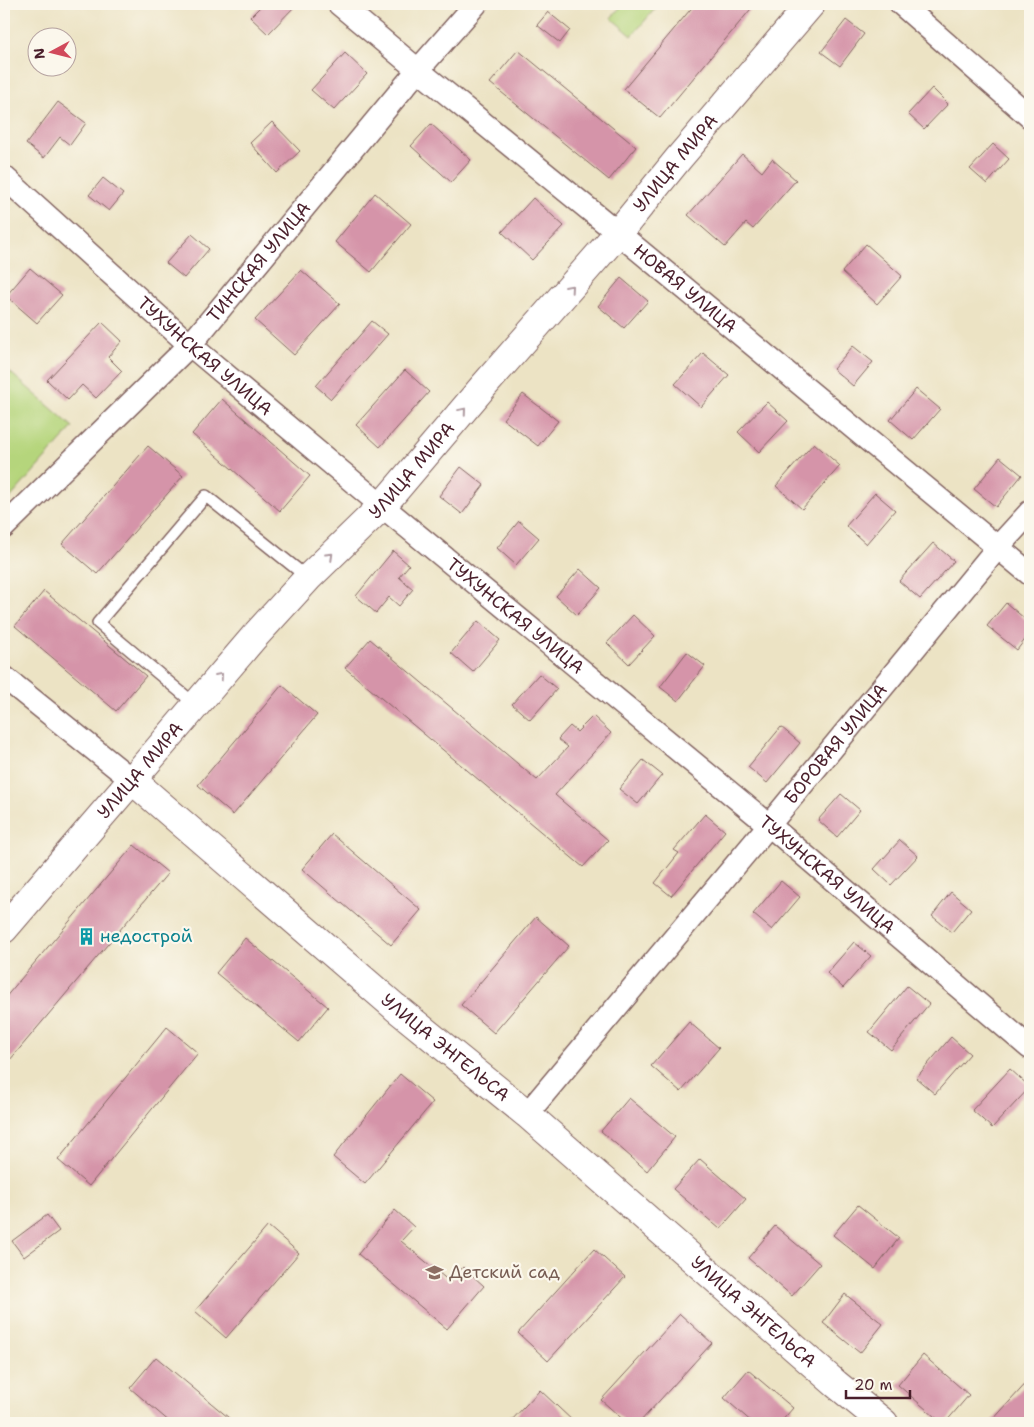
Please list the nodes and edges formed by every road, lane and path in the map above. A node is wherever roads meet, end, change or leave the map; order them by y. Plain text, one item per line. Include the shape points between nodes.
1 (339, 4) edge
2 (476, 4) edge
3 (811, 4) edge
4 (901, 4) edge
5 (418, 70) junction
6 (1030, 117) edge
7 (4, 177) edge
8 (618, 233) junction
9 (190, 345) junction
10 (382, 506) junction
11 (1030, 512) edge
12 (4, 527) edge
13 (998, 547) junction
14 (1030, 574) edge
15 (308, 578) junction
16 (4, 677) edge
17 (196, 704) junction
18 (132, 780) junction
19 (769, 825) junction
20 (4, 929) edge
21 (1030, 1048) edge
22 (527, 1114) junction
23 (884, 1423) edge

1 - 5 street, НОВАЯ УЛИЦА
2 - 5 street, ТИНСКАЯ УЛИЦА
3 - 8 main road, УЛИЦА МИРА
4 - 6 street
5 - 8 street, НОВАЯ УЛИЦА
5 - 9 street, ТИНСКАЯ УЛИЦА
7 - 9 street, ТУХУНСКАЯ УЛИЦА
10 -> 8 main road, УЛИЦА МИРА
8 - 13 street, НОВАЯ УЛИЦА
9 - 10 street, ТУХУНСКАЯ УЛИЦА
9 - 12 street, ТИНСКАЯ УЛИЦА
15 -> 10 main road, УЛИЦА МИРА
10 - 19 street, ТУХУНСКАЯ УЛИЦА
11 - 13 street, БОРОВАЯ УЛИЦА
13 - 14 street, НОВАЯ УЛИЦА
13 - 19 street, БОРОВАЯ УЛИЦА
17 -> 15 main road, УЛИЦА МИРА
15 - 17 lane via 206,496 98,623
16 - 18 street, УЛИЦА ЭНГЕЛЬСА
17 - 18 main road, УЛИЦА МИРА
18 - 20 main road, УЛИЦА МИРА
18 - 22 main road, УЛИЦА ЭНГЕЛЬСА via 394,1007
19 - 21 street, ТУХУНСКАЯ УЛИЦА
19 - 22 street, БОРОВАЯ УЛИЦА
22 - 23 main road, УЛИЦА ЭНГЕЛЬСА

